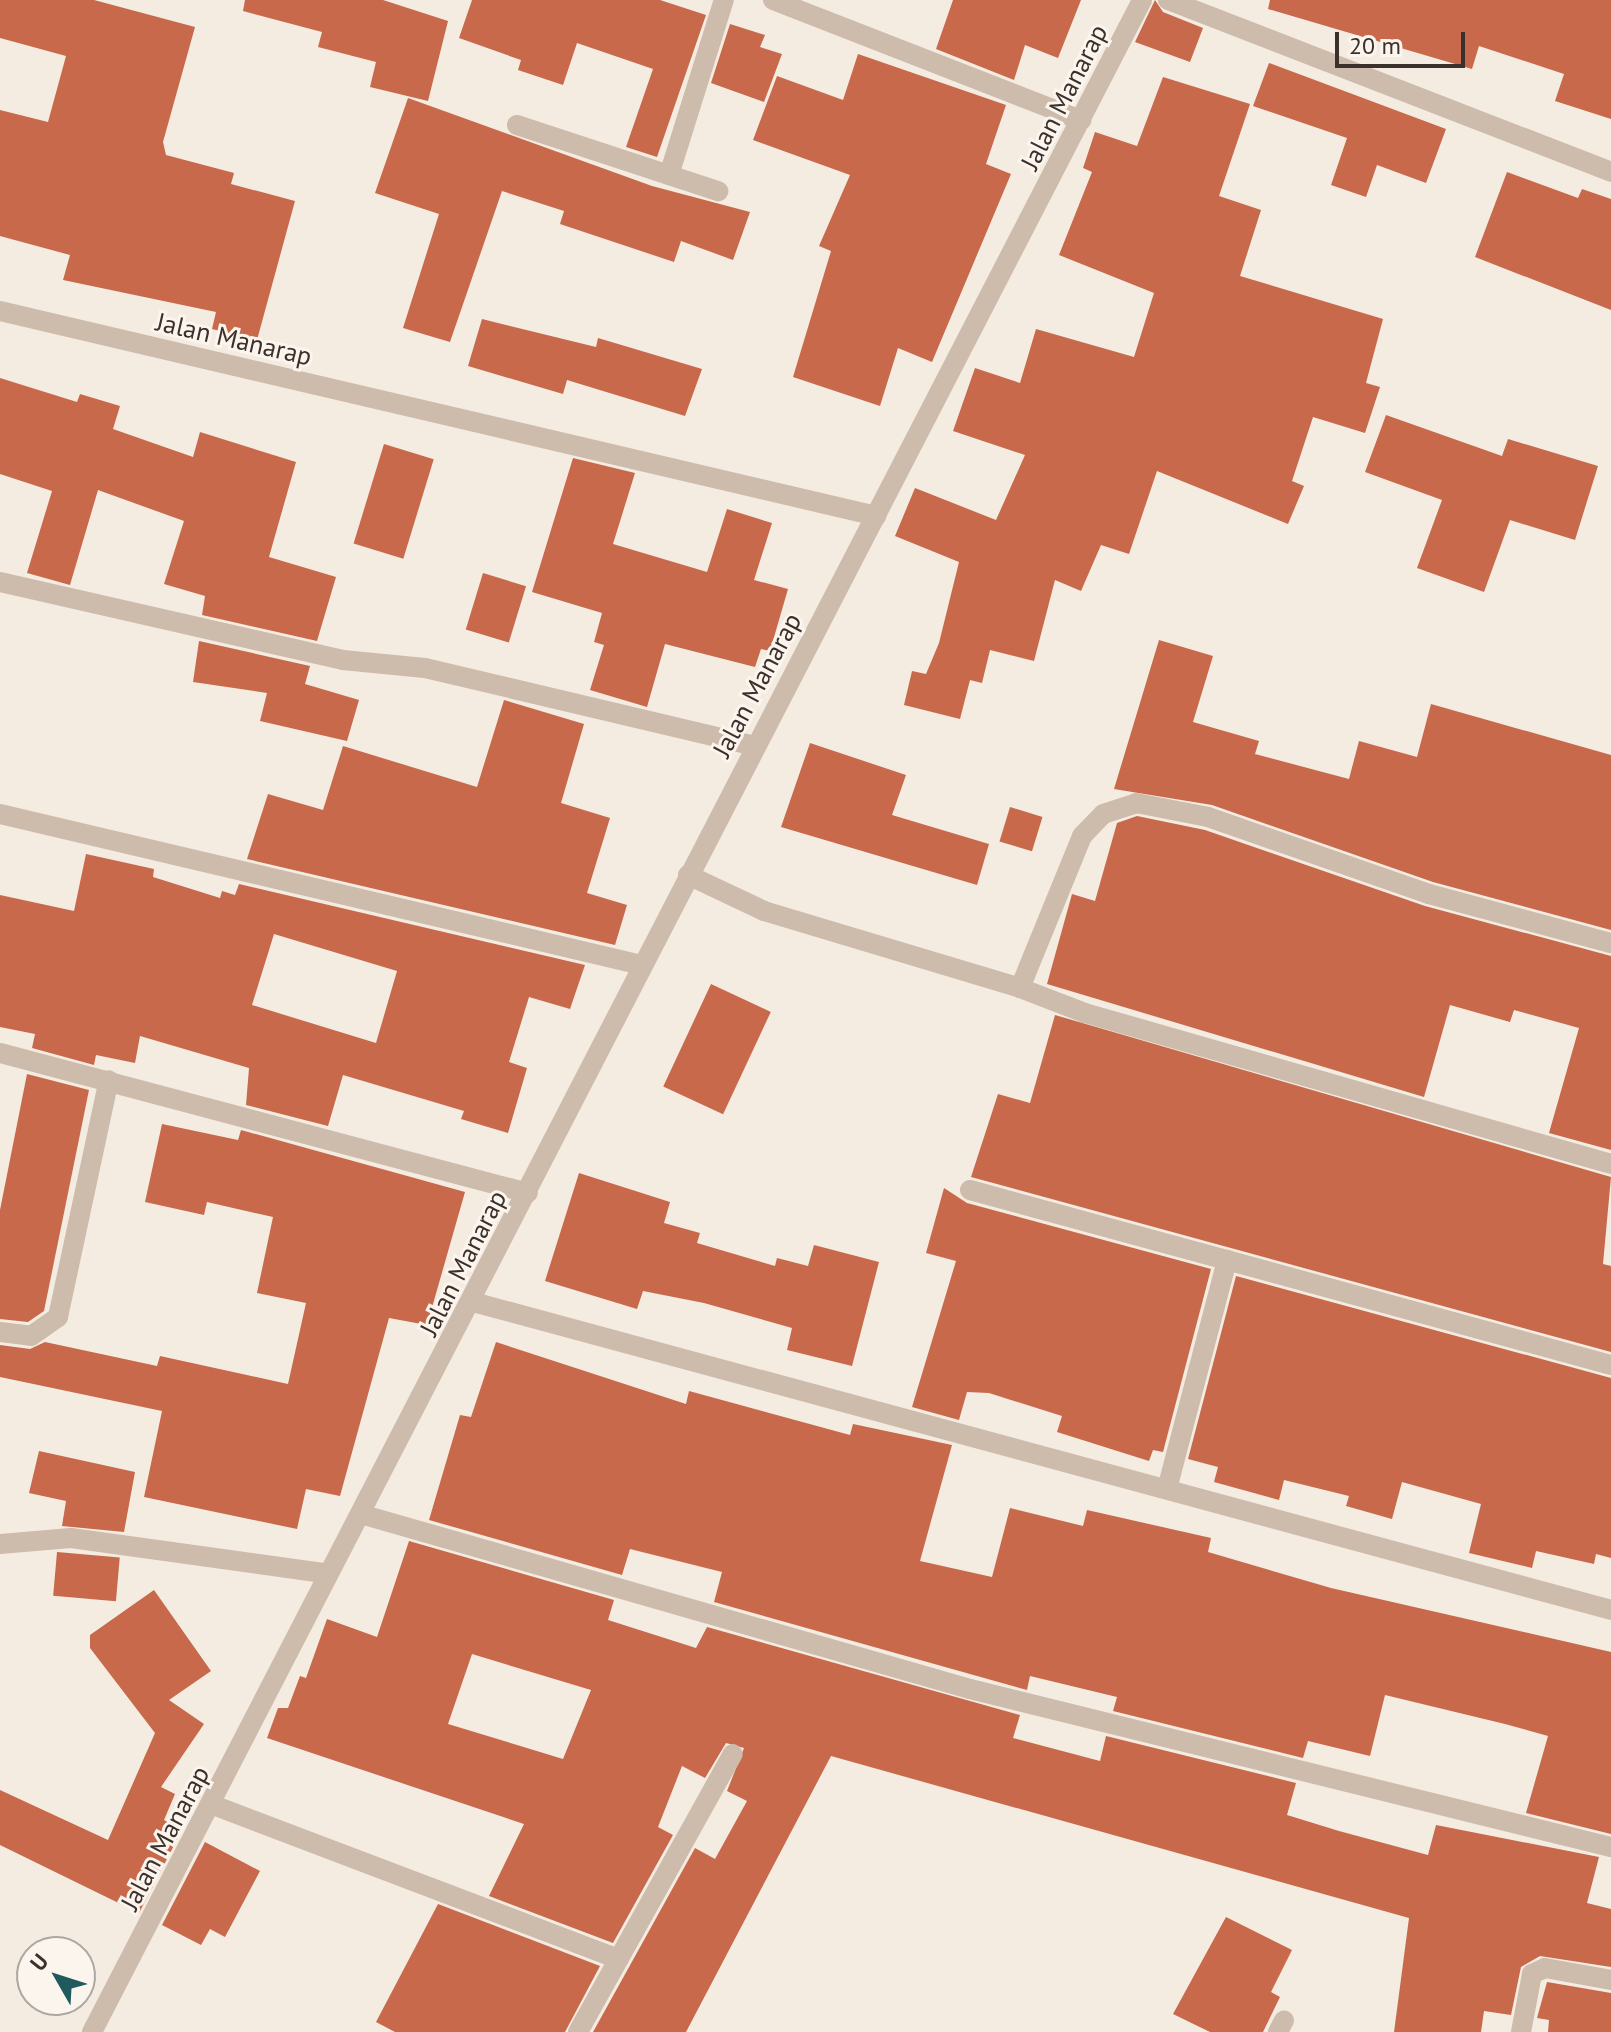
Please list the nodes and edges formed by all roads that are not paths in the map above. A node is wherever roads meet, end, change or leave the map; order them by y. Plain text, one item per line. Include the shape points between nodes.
1 (724, 0) edge
2 (773, 0) edge
3 (1142, 0) edge
4 (1168, 0) edge
5 (1081, 120) junction
6 (517, 125) dead end
7 (1611, 172) edge
8 (669, 175) junction
9 (718, 191) dead end
10 (0, 311) edge
11 (876, 516) junction
12 (0, 582) edge
13 (754, 746) junction
14 (0, 814) edge
15 (688, 875) junction
16 (1611, 943) edge
17 (642, 965) junction
18 (1020, 988) junction
19 (0, 1053) edge
20 (109, 1080) junction
21 (1611, 1164) edge
22 (970, 1190) dead end
23 (528, 1193) junction
24 (1227, 1260) junction
25 (473, 1302) junction
26 (0, 1332) edge
27 (1611, 1365) edge
28 (1167, 1489) junction
29 (364, 1515) junction
30 (0, 1544) edge
31 (329, 1574) junction
32 (1611, 1610) edge
33 (733, 1754) dead end
34 (213, 1805) junction
35 (1611, 1847) edge
36 (619, 1959) junction
37 (1611, 1980) edge
38 (92, 2032) edge
39 (578, 2032) edge
40 (1521, 2032) edge

1 - 8 street
2 - 5 street
3 - 5 street, Jalan Manarap
4 - 7 street
5 - 11 street, Jalan Manarap
6 - 8 street
8 - 9 street
10 - 11 street, Jalan Manarap
11 - 13 street, Jalan Manarap
12 - 13 street via 343,660 425,668
13 - 15 street, Jalan Manarap
14 - 17 street
15 - 17 street, Jalan Manarap
15 - 18 street via 764,911
16 - 18 street via 1429,894 1208,817 1136,803 1103,814 1082,836
17 - 23 street, Jalan Manarap
18 - 21 street via 1085,1013
19 - 20 street
20 - 23 street
20 - 26 street via 58,1317 31,1336
22 - 24 street
23 - 25 street, Jalan Manarap
24 - 27 street
24 - 28 street
25 - 28 street
25 - 29 street, Jalan Manarap
28 - 32 street
29 - 31 street, Jalan Manarap
29 - 35 street via 970,1689
30 - 31 street via 71,1538
31 - 34 street, Jalan Manarap
33 - 36 street
34 - 36 street
34 - 38 street, Jalan Manarap
36 - 39 street
37 - 40 street via 1545,1968 1532,1974

